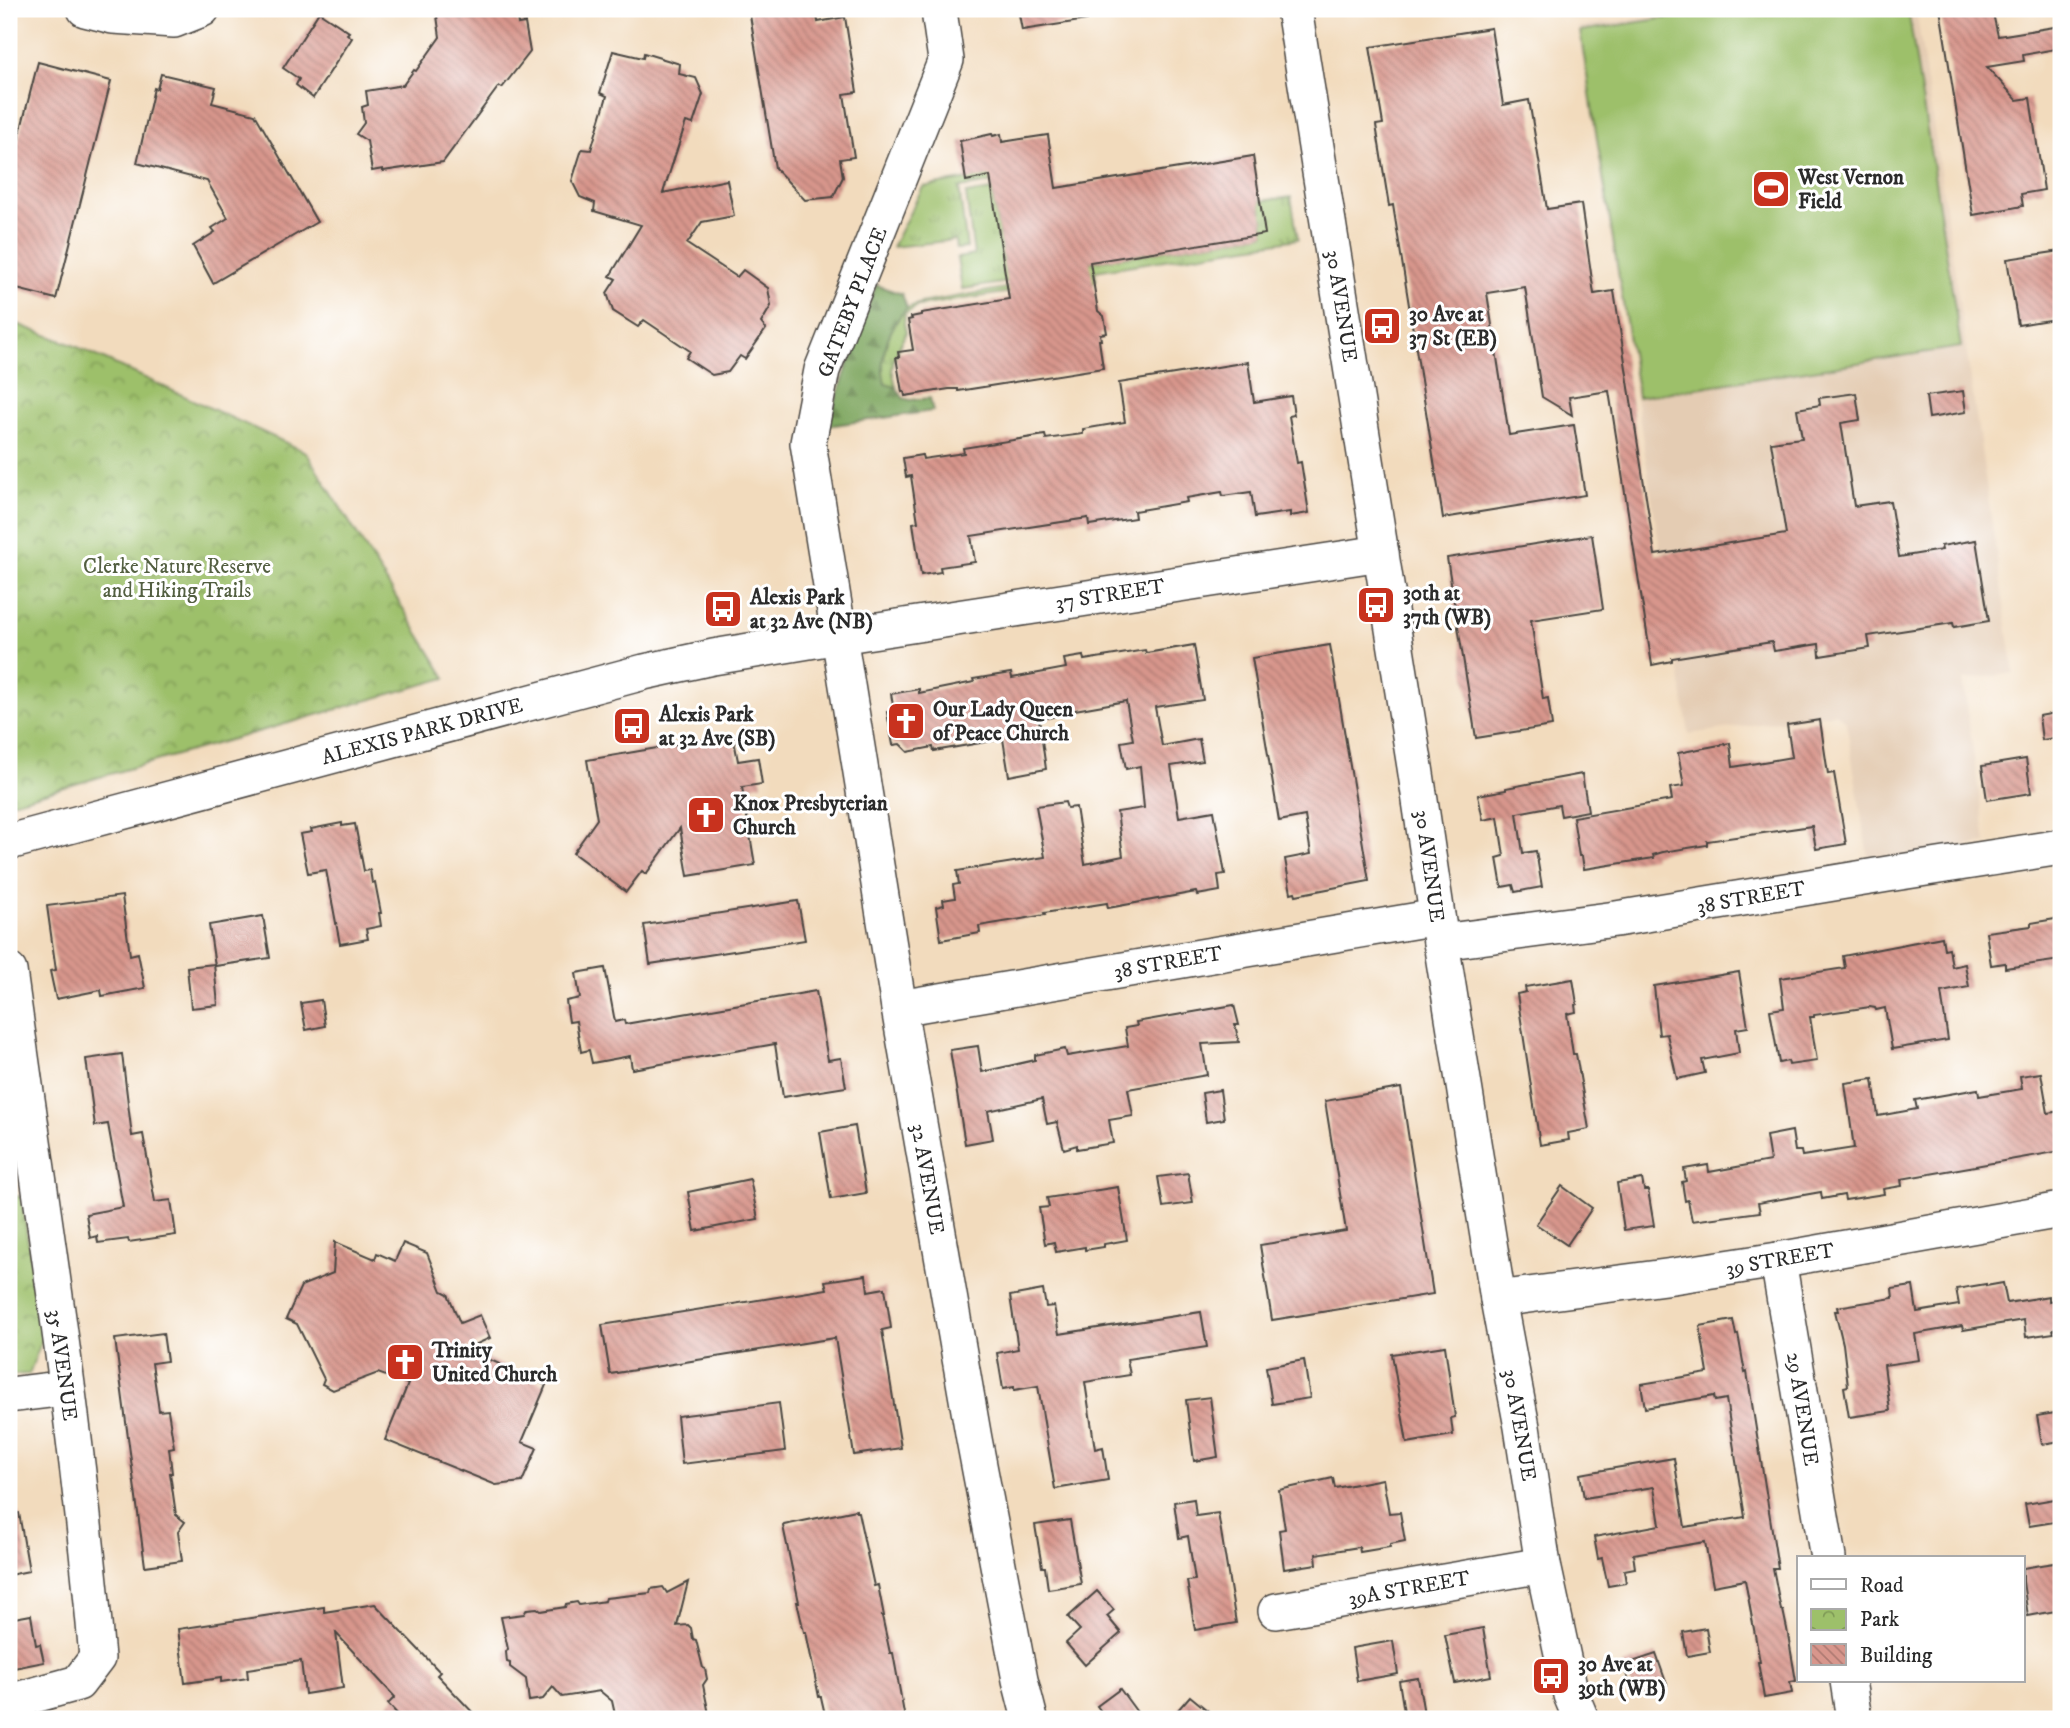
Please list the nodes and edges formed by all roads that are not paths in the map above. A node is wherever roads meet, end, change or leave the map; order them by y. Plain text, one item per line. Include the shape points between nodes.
1 (85, 9) edge
2 (202, 9) edge
3 (1294, 9) edge
4 (940, 18) dead end
5 (1381, 553) junction
6 (839, 636) junction
7 (9, 842) edge
8 (2061, 847) edge
9 (1439, 930) junction
10 (9, 971) edge
11 (898, 1008) junction
12 (2061, 1210) edge
13 (1778, 1260) junction
14 (1498, 1299) junction
15 (67, 1388) junction
16 (9, 1395) edge
17 (1828, 1556) edge
18 (1542, 1565) junction
19 (1276, 1611) dead end
20 (1848, 1682) edge
21 (9, 1702) edge
22 (1030, 1719) edge
23 (1581, 1719) edge
24 (1854, 1719) edge

1 - 2 street via 113,16 174,20
3 - 5 street, 30 AVENUE
4 - 6 street, GATEBY PLACE via 946,60 822,370 808,443
5 - 6 street, 37 STREET
5 - 9 street, 30 AVENUE
6 - 7 street, ALEXIS PARK DRIVE via 644,672
6 - 11 street, 32 AVENUE
8 - 9 street, 38 STREET via 1616,919
9 - 11 street, 38 STREET
9 - 14 street, 30 AVENUE
10 - 15 street, 35 AVENUE
11 - 22 street, 32 AVENUE via 974,1439
12 - 13 street, 39 STREET
13 - 14 street, 39 STREET
13 - 17 street, 29 AVENUE
14 - 18 street, 30 AVENUE
15 - 16 street
15 - 21 street, 35 AVENUE via 97,1658 78,1683
18 - 19 street, 39A STREET
18 - 23 street, 30 AVENUE via 1571,1695
20 - 24 street

